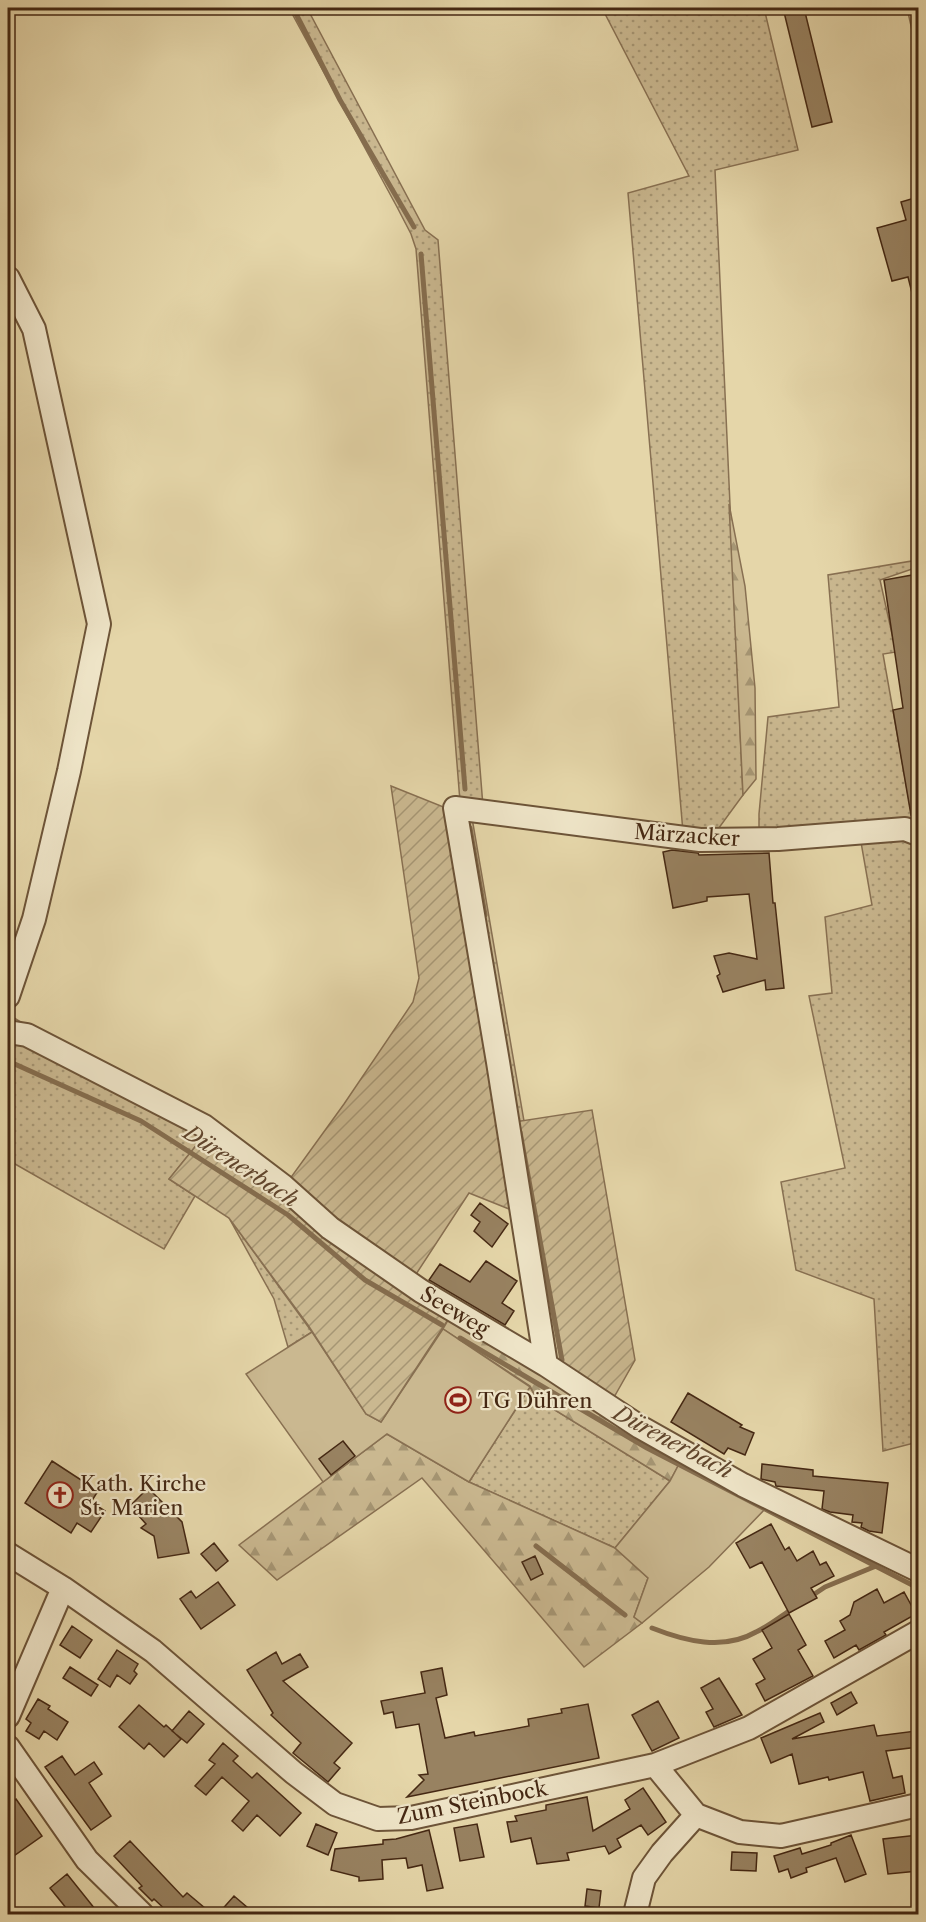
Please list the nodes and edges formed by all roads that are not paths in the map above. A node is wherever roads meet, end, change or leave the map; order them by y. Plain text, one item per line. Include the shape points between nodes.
1 (8, 279) edge
2 (918, 834) edge
3 (8, 996) edge
4 (8, 1032) edge
5 (546, 1365) junction
6 (8, 1554) edge
7 (918, 1570) edge
8 (63, 1588) junction
9 (918, 1632) edge
10 (8, 1716) edge
11 (8, 1747) edge
12 (655, 1766) junction
13 (918, 1805) edge
14 (696, 1815) junction
15 (142, 1914) edge
16 (635, 1914) edge

1 - 3 street via 34,329 99,624 36,907
2 - 5 street, Märzacker via 906,829 778,839 700,840 455,808
4 - 5 street, Seeweg via 27,1035 204,1126 282,1185 330,1228 421,1291
5 - 7 street, Seeweg via 640,1427 743,1485
6 - 8 street, Zum Steinbock
8 - 10 street
8 - 12 street, Zum Steinbock via 153,1651 335,1804 378,1819 411,1818
9 - 12 street, Zum Steinbock via 749,1728
11 - 15 street via 87,1860
12 - 14 street
13 - 14 street via 781,1836 740,1832
14 - 16 street via 644,1878

